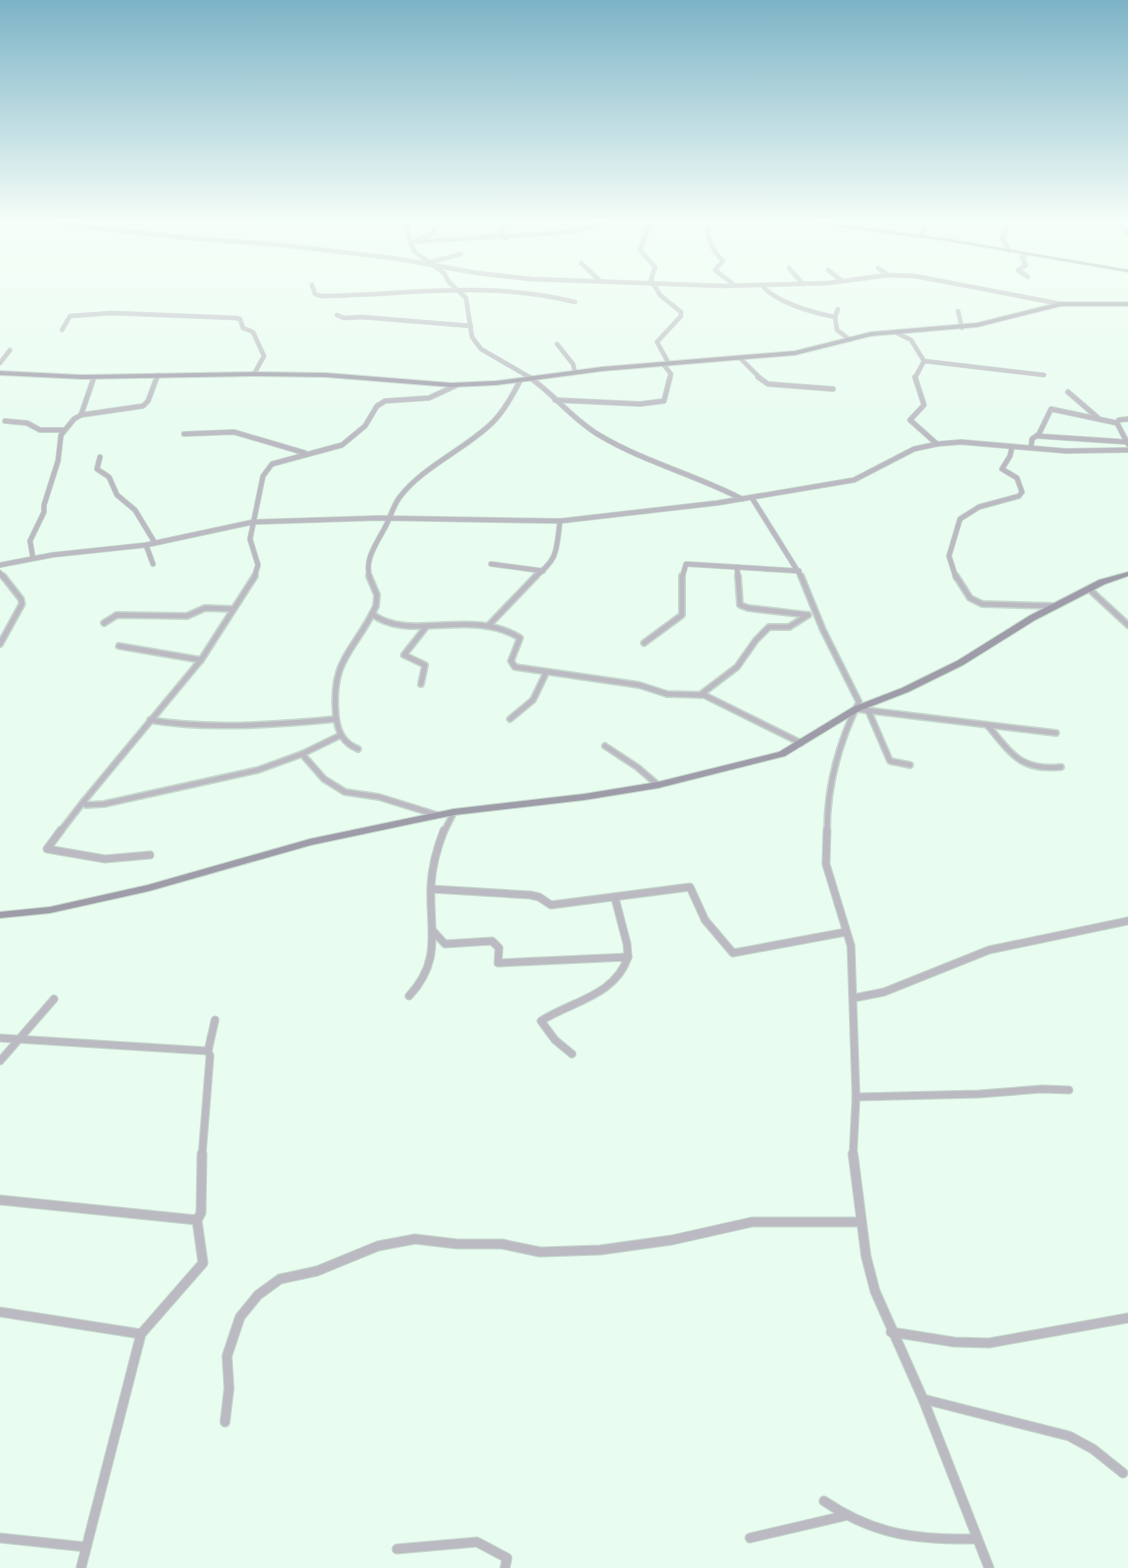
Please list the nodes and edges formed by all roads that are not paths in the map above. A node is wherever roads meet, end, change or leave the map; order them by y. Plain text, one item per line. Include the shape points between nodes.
1 (316, 294) edge
2 (362, 294) edge
3 (462, 294) edge
4 (540, 294) edge
5 (659, 294) edge
6 (768, 294) edge
7 (1011, 294) edge
8 (575, 302) dead end
9 (1061, 304) junction
10 (1128, 304) edge
11 (838, 309) dead end
12 (958, 311) dead end
13 (337, 315) dead end
14 (835, 317) junction
15 (471, 326) junction
16 (962, 328) junction
17 (62, 330) dead end
18 (897, 333) junction
19 (849, 339) junction
20 (557, 344) dead end
21 (9, 350) dead end
22 (740, 358) junction
23 (924, 362) junction
24 (0, 363) edge
25 (666, 364) junction
26 (575, 372) junction
27 (0, 373) edge
28 (254, 374) junction
29 (158, 375) junction
30 (1044, 375) dead end
31 (94, 376) junction
32 (531, 378) junction
33 (520, 381) junction
34 (457, 385) junction
35 (833, 389) dead end
36 (1068, 392) dead end
37 (555, 400) junction
38 (81, 415) junction
39 (1128, 419) edge
40 (1100, 420) junction
41 (5, 421) dead end
42 (1117, 423) junction
43 (64, 430) junction
44 (184, 434) dead end
45 (1037, 436) junction
46 (1080, 439) junction
47 (1127, 443) edge
48 (937, 444) junction
49 (1012, 447) junction
50 (1031, 448) junction
51 (1128, 450) edge
52 (1090, 451) junction
53 (306, 454) junction
54 (100, 457) dead end
55 (752, 498) junction
56 (742, 499) junction
57 (391, 518) junction
58 (560, 521) junction
59 (253, 522) junction
60 (155, 543) junction
61 (146, 544) junction
62 (33, 558) junction
63 (153, 564) dead end
64 (491, 564) dead end
65 (0, 565) edge
66 (737, 567) junction
67 (543, 571) junction
68 (799, 571) junction
69 (0, 573) edge
70 (1128, 574) edge
71 (1089, 589) junction
72 (1055, 606) junction
73 (233, 609) junction
74 (372, 614) junction
75 (808, 615) junction
76 (817, 616) junction
77 (104, 622) dead end
78 (1128, 625) edge
79 (488, 626) junction
80 (426, 627) junction
81 (644, 643) dead end
82 (0, 644) edge
83 (119, 646) dead end
84 (201, 660) junction
85 (546, 673) junction
86 (421, 684) dead end
87 (700, 694) junction
88 (856, 709) junction
89 (868, 710) junction
90 (336, 719) junction
91 (510, 719) dead end
92 (150, 720) junction
93 (988, 725) junction
94 (1056, 733) dead end
95 (339, 736) junction
96 (801, 743) junction
97 (605, 746) dead end
98 (358, 749) dead end
99 (302, 754) junction
100 (910, 765) dead end
101 (1061, 767) dead end
102 (658, 785) junction
103 (84, 801) junction
104 (454, 812) junction
105 (437, 815) junction
106 (150, 855) dead end
107 (431, 889) junction
108 (615, 898) junction
109 (0, 915) edge
110 (1128, 921) edge
111 (434, 932) junction
112 (846, 932) junction
113 (628, 957) junction
114 (409, 996) dead end
115 (854, 998) junction
116 (54, 999) dead end
117 (215, 1020) dead end
118 (0, 1038) edge
119 (17, 1038) junction
120 (208, 1051) junction
121 (572, 1054) dead end
122 (0, 1061) edge
123 (1069, 1090) dead end
124 (856, 1097) junction
125 (0, 1200) edge
126 (197, 1220) junction
127 (861, 1222) junction
128 (0, 1312) edge
129 (1128, 1318) edge
130 (891, 1332) junction
131 (141, 1334) junction
132 (923, 1399) junction
133 (225, 1422) dead end
134 (1123, 1473) dead end
135 (824, 1501) dead end
136 (844, 1516) junction
137 (0, 1538) edge
138 (750, 1538) dead end
139 (976, 1539) junction
140 (86, 1547) junction
141 (397, 1549) dead end
142 (81, 1568) edge
143 (505, 1568) edge
144 (989, 1568) edge

1 - 2 street
3 - 15 street via 469,306
4 - 8 street
5 - 25 street via 681,312 657,342
6 - 14 street via 816,314
7 - 9 street
9 - 10 street
9 - 16 street
11 - 14 street
12 - 16 street
13 - 15 street
14 - 19 street via 837,330
15 - 32 street via 472,338 481,349
16 - 18 street
17 - 28 street via 70,316 97,312 236,318 243,328 253,332 264,356
18 - 19 street
18 - 23 street via 910,340
19 - 22 street via 803,352
20 - 26 street
21 - 24 street
22 - 25 street
22 - 35 street via 768,384
23 - 30 street
23 - 48 street via 915,377 924,405 910,420
25 - 26 street
25 - 37 street via 671,374 664,401 640,404
26 - 32 street
27 - 31 street
28 - 29 street
28 - 34 street
29 - 31 street
29 - 38 street via 143,406
31 - 38 street
32 - 33 street
32 - 37 street
33 - 34 street
33 - 57 street via 498,417 416,480
34 - 53 street via 429,398 385,401 349,440 338,447
36 - 40 street
37 - 56 street via 600,436
38 - 43 street
39 - 42 street
40 - 42 street
40 - 45 street via 1051,409
41 - 43 street via 27,423 40,430
42 - 47 street
43 - 62 street via 44,512 30,540
44 - 53 street via 234,432
45 - 46 street
45 - 50 street via 1032,439
46 - 47 street
46 - 52 street
48 - 49 street
48 - 55 street via 914,449 854,480
49 - 50 street
49 - 72 street via 1002,469 1017,478 1022,492 965,514 956,526 949,560 966,596 972,600 983,604
50 - 52 street
51 - 52 street
53 - 59 street via 272,464 264,473
54 - 60 street via 97,469 109,477 117,495 135,510
55 - 56 street
55 - 68 street
56 - 58 street
57 - 58 street
57 - 59 street
57 - 74 street via 368,562 368,573 376,590 377,604
58 - 67 street via 556,553
59 - 60 street
59 - 73 street via 250,539 258,565 254,579
60 - 61 street
61 - 62 street
61 - 63 street
62 - 65 street
64 - 67 street
66 - 68 street
66 - 75 street via 740,604
66 - 81 street via 684,565 682,615
67 - 79 street
68 - 76 street
69 - 82 street via 22,604
70 - 71 street
71 - 72 street
71 - 78 street
72 - 88 street via 960,663
73 - 77 street via 205,608 187,616 117,615
73 - 84 street
74 - 80 street via 379,621
74 - 90 street via 337,670
75 - 76 street
75 - 87 street via 789,627 770,627 737,667
76 - 88 street via 857,690
79 - 80 street via 458,622
79 - 85 street via 520,638 512,664
80 - 86 street via 404,655 424,662
83 - 84 street
84 - 92 street
85 - 87 street via 639,685 667,694
85 - 91 street via 532,700
87 - 96 street
88 - 89 street
88 - 96 street
88 - 112 street via 832,779 827,813 826,864
89 - 93 street
89 - 100 street via 890,761
90 - 92 street via 178,725
90 - 95 street
92 - 103 street
93 - 94 street
93 - 101 street via 1026,767
95 - 98 street via 348,746
95 - 99 street
96 - 102 street via 782,754
97 - 102 street
99 - 103 street via 258,770 104,804 86,805
99 - 105 street via 324,779 345,792 379,797
102 - 104 street
103 - 106 street via 47,849 105,859
104 - 105 street
104 - 107 street via 432,867
105 - 109 street via 310,842 149,888 50,910
107 - 108 street via 530,895 550,905
107 - 111 street
108 - 112 street via 690,887 705,920 733,953
108 - 113 street
110 - 115 street via 989,950 884,992
111 - 113 street via 445,944 492,941 499,948 498,963
111 - 114 street via 425,974
112 - 115 street via 851,946
113 - 121 street via 623,972 604,990 541,1021
115 - 124 street
116 - 119 street
117 - 120 street
118 - 119 street
119 - 120 street
119 - 122 street
120 - 126 street via 201,1213
123 - 124 street
124 - 127 street via 853,1162
125 - 126 street
126 - 131 street via 203,1263
127 - 130 street via 875,1291
127 - 133 street via 752,1222 672,1240 600,1250 540,1252 502,1244 415,1239 378,1246 317,1271 280,1279 258,1295 240,1317 226,1356 229,1388
128 - 131 street
129 - 130 street via 989,1343
130 - 132 street
131 - 140 street
132 - 134 street via 1069,1436
132 - 139 street
135 - 136 street
136 - 138 street
136 - 139 street via 908,1538
137 - 140 street
139 - 144 street
140 - 142 street
141 - 143 street via 477,1542 507,1558

